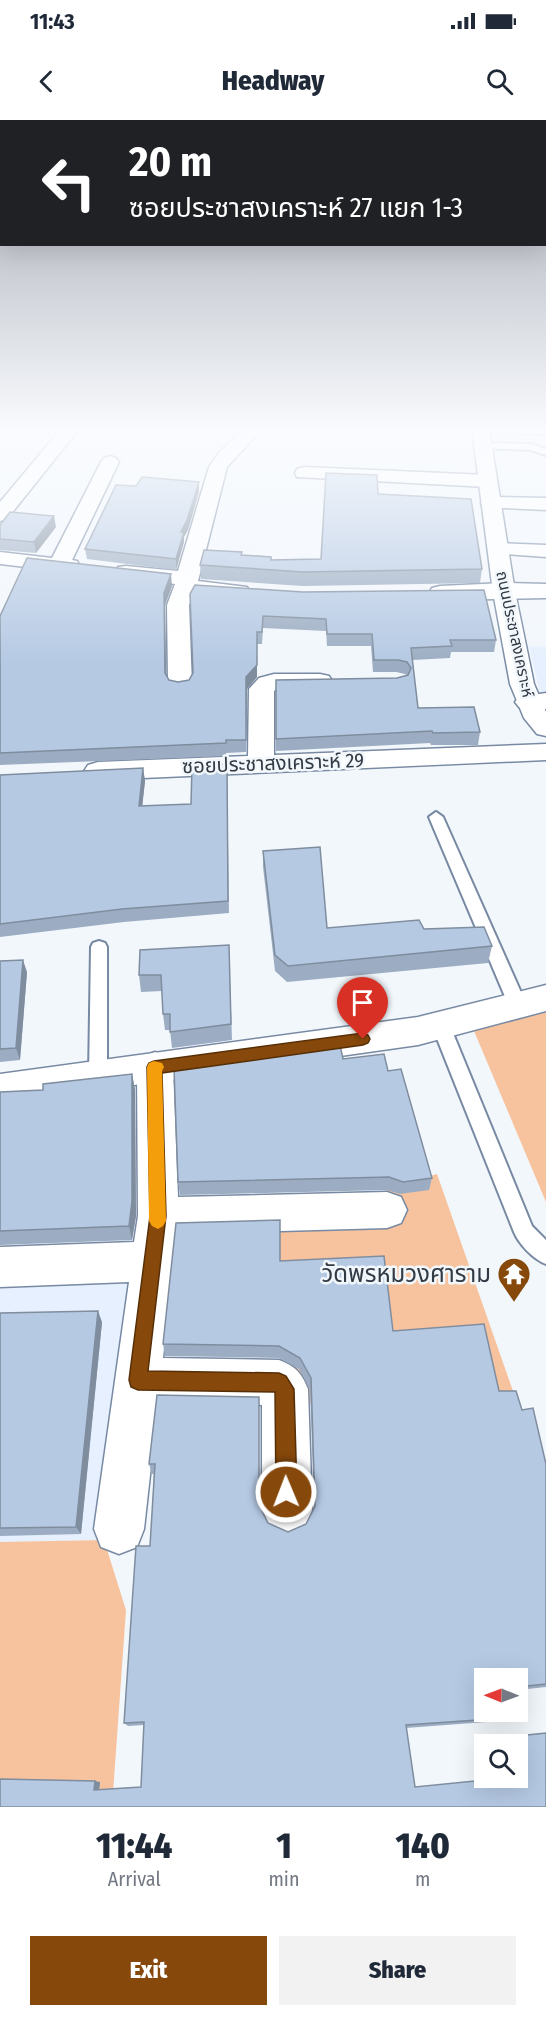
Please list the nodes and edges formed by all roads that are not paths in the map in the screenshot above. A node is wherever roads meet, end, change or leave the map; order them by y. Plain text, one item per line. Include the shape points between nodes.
1 (87, 508) edge
2 (207, 508) edge
3 (492, 508) edge
4 (498, 549) junction
5 (546, 550) edge
6 (0, 558) edge
7 (59, 565) junction
8 (187, 583) junction
9 (504, 591) junction
10 (546, 591) edge
11 (256, 593) edge
12 (418, 594) edge
13 (341, 681) edge
14 (180, 685) edge
15 (537, 702) edge
16 (546, 728) edge
17 (546, 752) edge
18 (261, 763) junction
19 (71, 772) edge
20 (436, 817) dead end
21 (99, 947) dead end
22 (532, 1002) edge
23 (441, 1026) junction
24 (154, 1067) junction
25 (98, 1077) junction
26 (0, 1089) edge
27 (387, 1210) dead end
28 (158, 1216) junction
29 (546, 1254) edge
30 (154, 1261) junction
31 (0, 1267) edge
32 (138, 1380) junction
33 (287, 1513) dead end
34 (119, 1529) dead end

1 - 7 street
2 - 8 street
3 - 4 street, ถนนประชาสงเคราะห์
4 - 5 street
4 - 9 street, ถนนประชาสงเคราะห์
6 - 7 street
7 - 8 street
8 - 11 street
8 - 14 street via 178,605
9 - 10 street
9 - 12 street
9 - 15 street, ถนนประชาสงเคราะห์ via 522,684
13 - 18 street via 274,681 261,689
15 - 16 street, ถนนประชาสงเคราะห์ via 533,713
17 - 18 street, ซอยประชาสงเคราะห์ 29
18 - 19 street, ซอยประชาสงเคราะห์ 29
20 - 22 lane
21 - 25 lane
22 - 23 street
23 - 24 street
23 - 29 lane via 524,1232
24 - 25 street
24 - 28 street
25 - 26 street
27 - 28 street
28 - 30 street
30 - 31 street
30 - 32 street
32 - 33 street via 279,1383 285,1389
32 - 34 street

